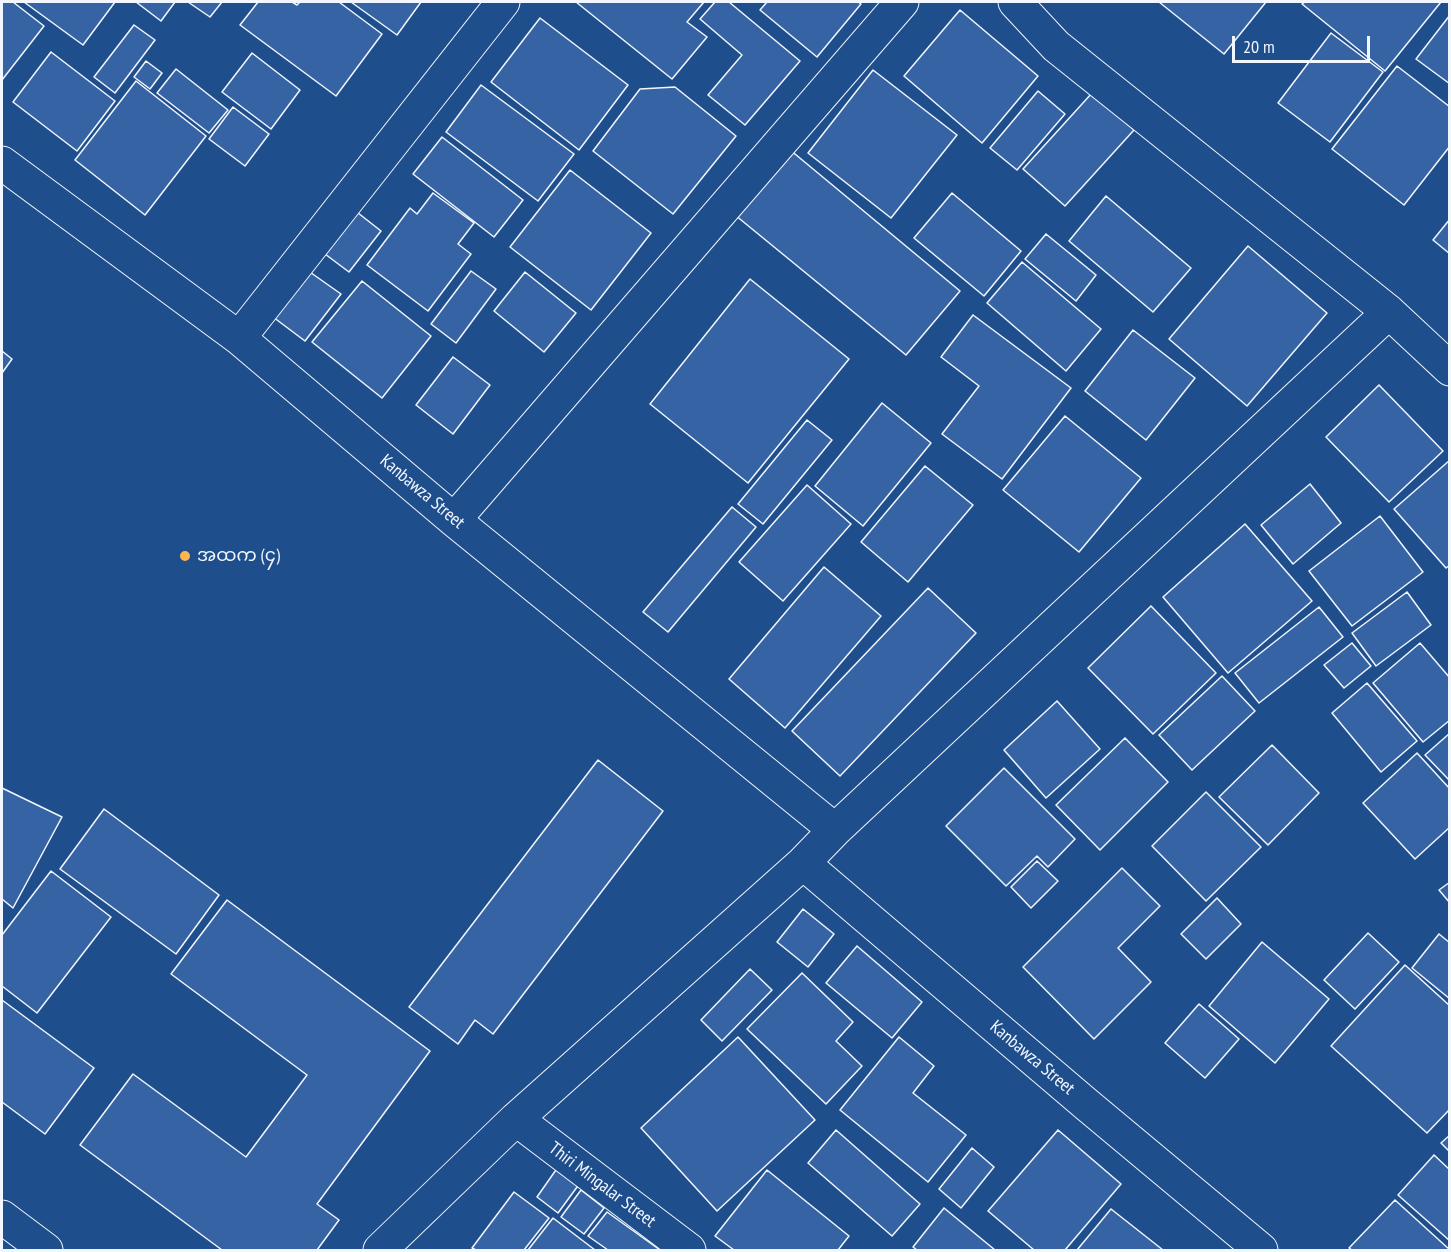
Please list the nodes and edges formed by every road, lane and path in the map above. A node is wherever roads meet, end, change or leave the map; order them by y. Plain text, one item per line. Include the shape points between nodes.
1 (503, 2) edge
2 (902, 2) edge
3 (1014, 2) edge
4 (2, 164) edge
5 (1389, 312) junction
6 (239, 338) junction
7 (1449, 369) edge
8 (454, 520) junction
9 (835, 830) junction
10 (803, 863) junction
11 (516, 1119) junction
12 (2, 1217) edge
13 (46, 1251) edge
14 (380, 1251) edge
15 (689, 1251) edge
16 (1261, 1251) edge

1 - 6 street
2 - 8 street
3 - 5 street via 1056,46
4 - 6 street, Kanbawza Street
5 - 7 street
5 - 9 street
6 - 8 street, Kanbawza Street
8 - 9 street, Kanbawza Street
9 - 10 street
10 - 11 street
10 - 16 street, Kanbawza Street
11 - 14 street
11 - 15 street, Thiri Mingalar Street
12 - 13 street

